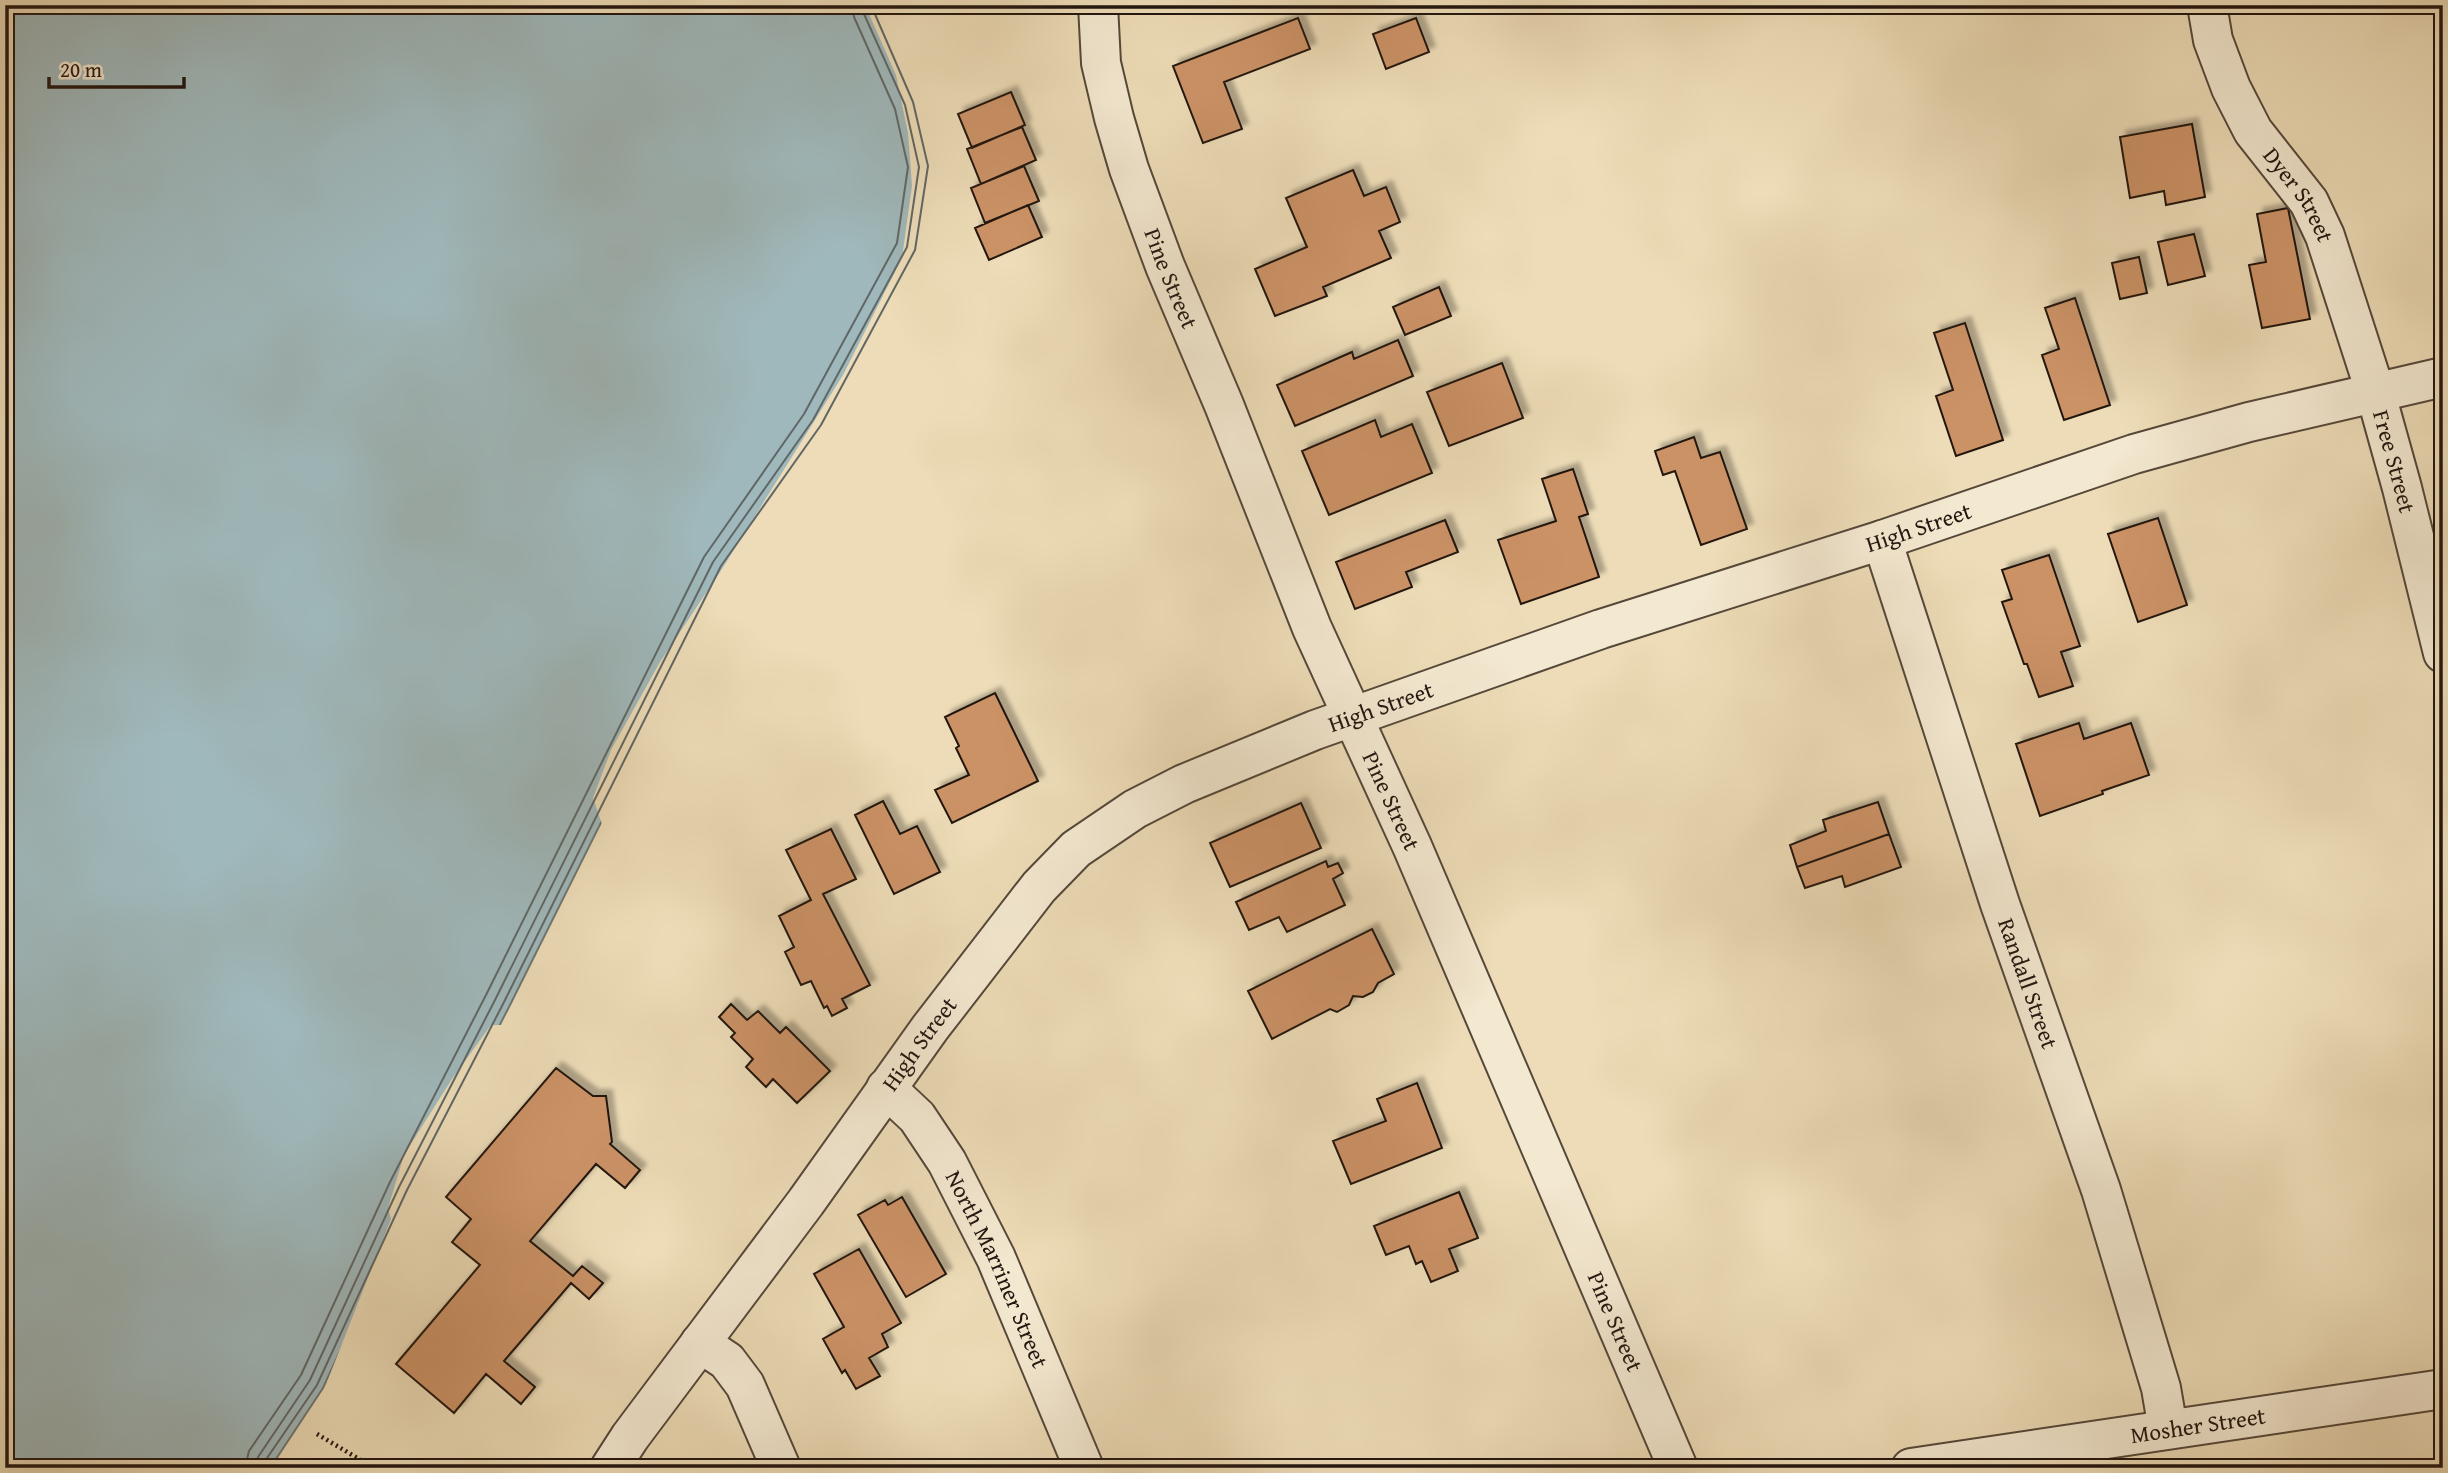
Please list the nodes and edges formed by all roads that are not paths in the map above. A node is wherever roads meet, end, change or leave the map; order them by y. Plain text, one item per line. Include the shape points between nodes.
1 (1098, 5) edge
2 (2207, 5) edge
3 (2443, 377) edge
4 (2375, 391) junction
5 (1882, 540) junction
6 (2443, 653) edge
7 (1352, 717) junction
8 (886, 1088) junction
9 (700, 1343) junction
10 (2443, 1389) edge
11 (2168, 1429) junction
12 (610, 1468) edge
13 (781, 1468) edge
14 (1084, 1468) edge
15 (1678, 1468) edge
16 (1911, 1468) edge

1 - 7 street, Pine Street via 1101,64 1129,169 1312,628
2 - 4 street, Dyer Street via 2213,40 2231,88 2253,131 2309,202 2325,236
3 - 4 street, High Street
4 - 5 street, High Street via 2134,454
4 - 6 street, Free Street
5 - 7 street, High Street via 1601,629
5 - 11 street, Randall Street via 2000,904 2105,1202 2161,1388
7 - 8 street, High Street via 1184,784 1135,809 1076,849 1039,887
7 - 15 street, Pine Street
8 - 9 street, High Street
8 - 14 street, North Marriner Street via 918,1117 947,1162 996,1258
9 - 12 street, High Street
9 - 13 street via 727,1361 745,1385
10 - 11 street, Mosher Street
11 - 16 street, Mosher Street

